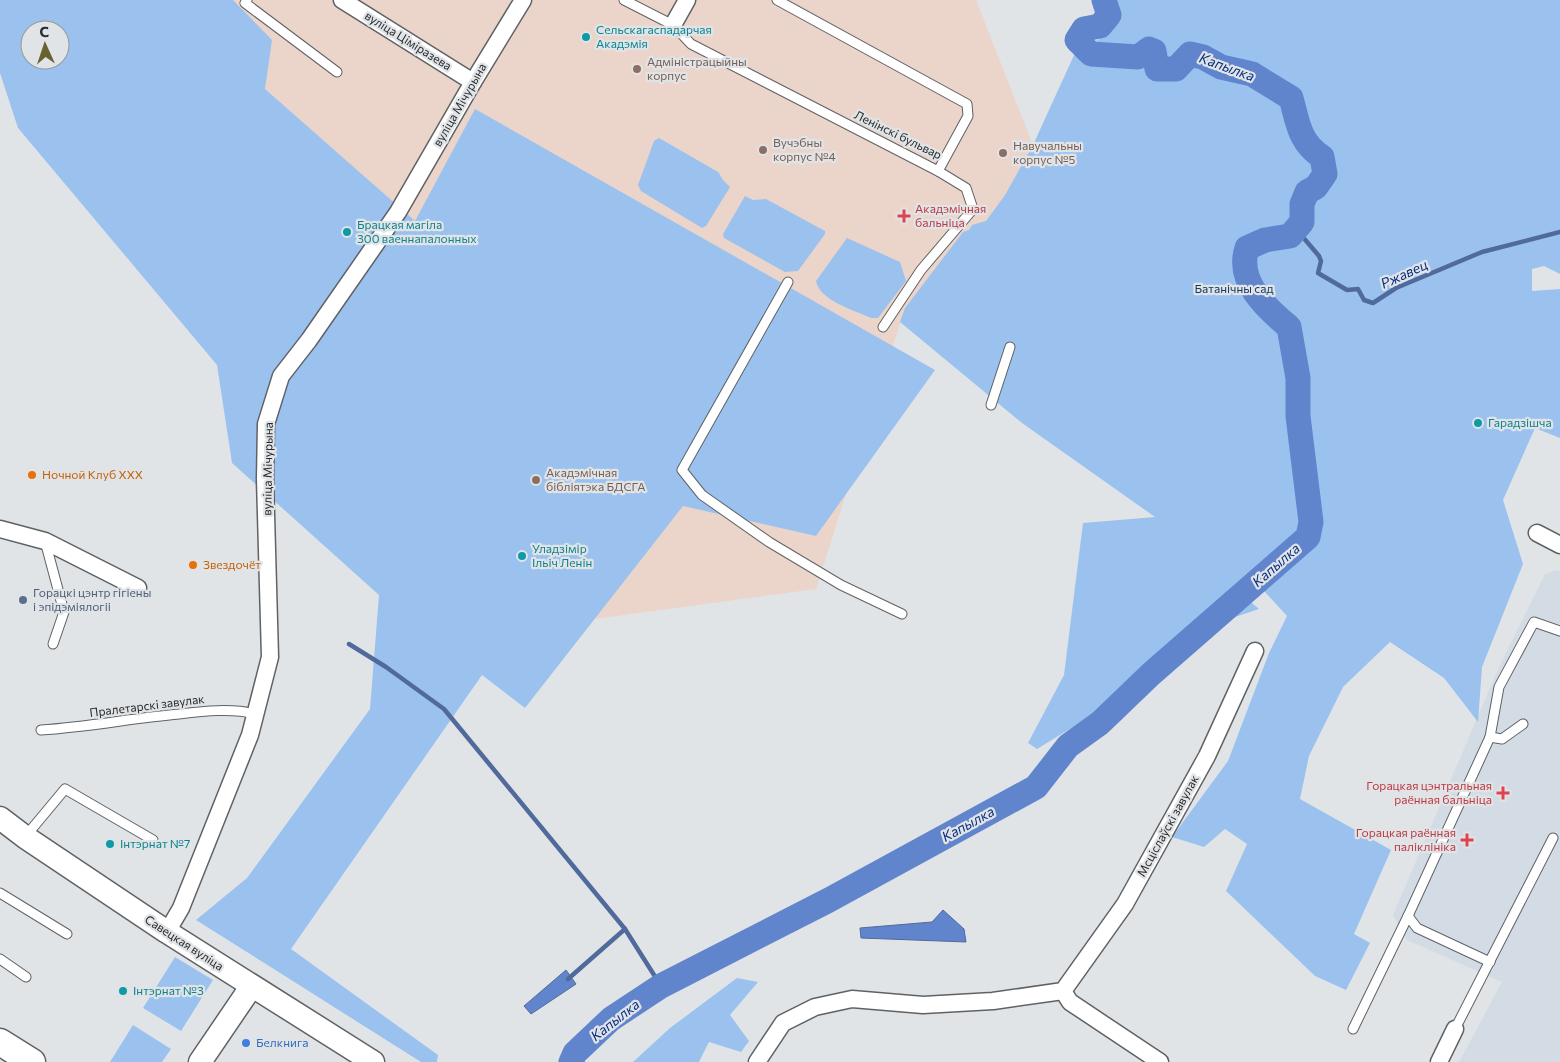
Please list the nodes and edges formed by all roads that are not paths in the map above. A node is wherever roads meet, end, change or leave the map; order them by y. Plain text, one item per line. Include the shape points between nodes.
1 (247, 0) edge
2 (342, 0) edge
3 (523, 0) edge
4 (624, 0) edge
5 (687, 0) edge
6 (777, 0) edge
7 (674, 25) junction
8 (337, 72) dead end
9 (473, 82) junction
10 (938, 171) junction
11 (788, 282) dead end
12 (882, 327) dead end
13 (1010, 347) dead end
14 (991, 405) dead end
15 (0, 529) edge
16 (1537, 533) dead end
17 (45, 541) junction
18 (1560, 544) edge
19 (138, 588) dead end
20 (902, 614) dead end
21 (1560, 631) edge
22 (53, 644) dead end
23 (1255, 651) dead end
24 (256, 714) junction
25 (1523, 724) dead end
26 (41, 730) dead end
27 (1490, 737) junction
28 (0, 818) edge
29 (24, 837) junction
30 (1553, 838) dead end
31 (154, 840) dead end
32 (0, 893) edge
33 (1408, 916) junction
34 (167, 932) junction
35 (66, 934) dead end
36 (0, 959) edge
37 (1490, 962) junction
38 (26, 976) dead end
39 (251, 987) junction
40 (1063, 991) junction
41 (1353, 1028) dead end
42 (1455, 1029) joint
43 (0, 1042) edge
44 (32, 1062) edge
45 (200, 1062) edge
46 (373, 1062) edge
47 (757, 1062) edge
48 (1160, 1062) edge
49 (1439, 1062) edge

1 - 8 lane via 244,4
2 - 9 street, вуліца Ціміразева
3 - 9 street, вуліца Мічурына
4 - 7 lane
5 - 7 street
6 - 10 lane, Ленінскі бульвар via 967,104 968,116
7 - 10 lane, Ленінскі бульвар via 690,44
9 - 24 street, вуліца Мічурына via 398,212 281,376 266,424 270,657
10 - 12 lane via 966,188 973,209 921,270
11 - 20 lane via 682,470 702,494 769,542 841,585
13 - 14 lane
15 - 17 street
16 - 18 street
17 - 19 street
17 - 22 lane via 64,612
21 - 27 lane via 1534,622 1499,687
23 - 40 street, Мсціслаўскі завулак via 1207,756 1130,895
24 - 26 lane, Пралетарскі завулак via 238,710 203,712
24 - 34 street, вуліца Мічурына via 182,908
25 - 27 lane via 1502,739
27 - 33 lane
28 - 29 main road, Савецкая вуліца
29 - 31 lane via 65,789
29 - 34 main road, Савецкая вуліца
30 - 37 lane
32 - 35 lane
33 - 37 lane via 1417,928
33 - 41 lane
34 - 39 main road, Савецкая вуліца
36 - 38 lane
37 - 42 lane
39 - 45 main road
39 - 46 main road, Савецкая вуліца
40 - 47 street via 993,1001 923,1005 852,999 815,1007 783,1023
40 - 48 street via 1070,1002
42 - 49 street
43 - 44 main road

